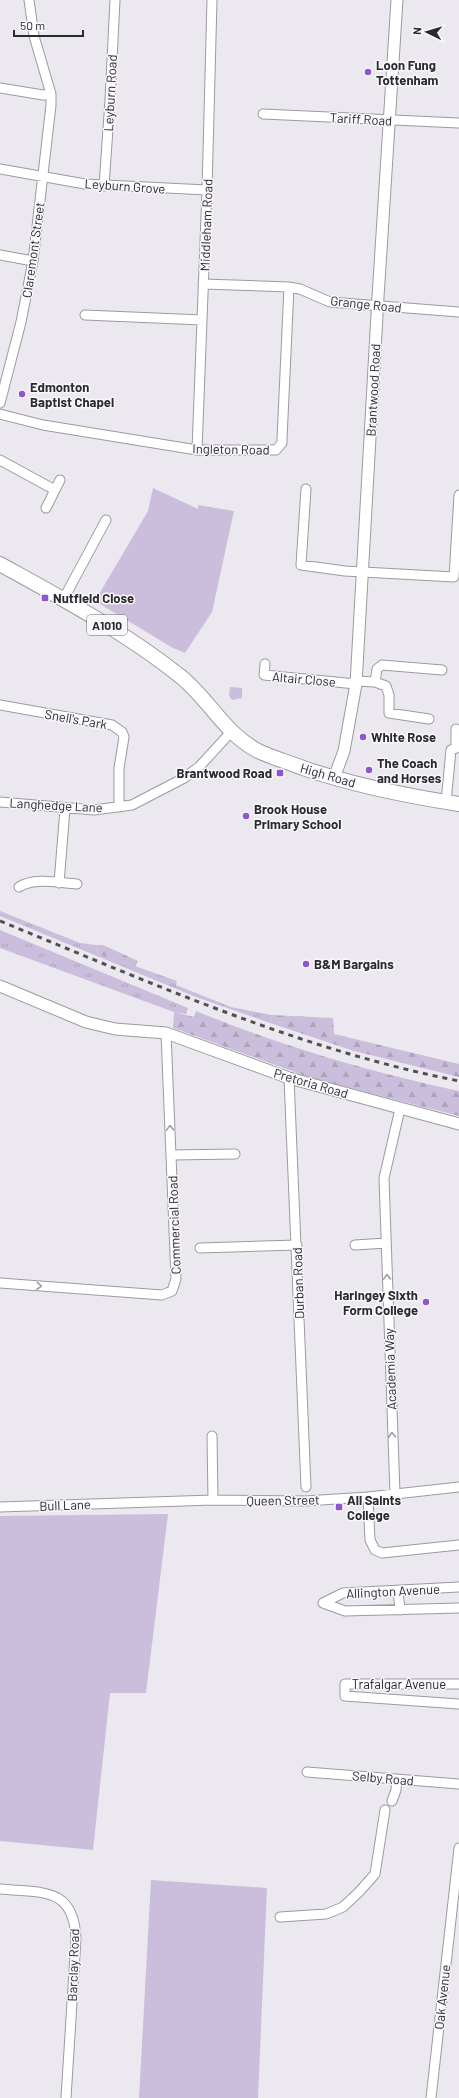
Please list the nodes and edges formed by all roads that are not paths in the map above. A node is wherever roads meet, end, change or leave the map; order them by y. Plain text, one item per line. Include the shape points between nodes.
1 (29, 0) edge
2 (115, 0) edge
3 (212, 0) edge
4 (397, 0) edge
5 (0, 88) edge
6 (51, 94) junction
7 (263, 114) dead end
8 (388, 120) junction
9 (459, 123) edge
10 (0, 169) edge
11 (43, 176) junction
12 (104, 186) junction
13 (207, 190) junction
14 (0, 255) edge
15 (33, 261) junction
16 (203, 284) junction
17 (288, 287) junction
18 (377, 306) junction
19 (459, 312) edge
20 (85, 315) dead end
21 (202, 320) junction
22 (0, 403) edge
23 (0, 414) edge
24 (197, 450) junction
25 (0, 460) edge
26 (60, 480) dead end
27 (55, 490) junction
28 (306, 490) dead end
29 (459, 495) edge
30 (46, 508) dead end
31 (106, 520) dead end
32 (0, 564) edge
33 (362, 572) junction
34 (63, 600) junction
35 (265, 664) dead end
36 (442, 670) dead end
37 (356, 682) junction
38 (375, 682) junction
39 (0, 705) edge
40 (429, 719) dead end
41 (456, 729) dead end
42 (231, 732) junction
43 (457, 747) edge
44 (334, 778) junction
45 (0, 802) edge
46 (452, 803) edge
47 (119, 807) junction
48 (66, 809) junction
49 (59, 883) junction
50 (77, 884) dead end
51 (19, 887) dead end
52 (0, 986) edge
53 (166, 1033) junction
54 (289, 1078) junction
55 (400, 1109) junction
56 (459, 1124) edge
57 (235, 1154) dead end
58 (172, 1155) junction
59 (386, 1243) junction
60 (297, 1244) junction
61 (355, 1244) dead end
62 (200, 1248) dead end
63 (0, 1283) edge
64 (212, 1436) dead end
65 (306, 1487) dead end
66 (459, 1487) edge
67 (395, 1494) junction
68 (368, 1497) junction
69 (213, 1500) junction
70 (130, 1502) joint
71 (0, 1507) edge
72 (459, 1546) edge
73 (459, 1587) edge
74 (398, 1591) junction
75 (459, 1608) edge
76 (400, 1610) junction
77 (396, 1684) junction
78 (459, 1684) edge
79 (396, 1699) junction
80 (459, 1704) edge
81 (307, 1772) dead end
82 (397, 1779) junction
83 (459, 1784) edge
84 (392, 1801) dead end
85 (385, 1810) dead end
86 (459, 1848) edge
87 (0, 1889) edge
88 (280, 1917) dead end
89 (66, 2098) edge
90 (431, 2098) edge

1 - 6 street via 34,36
2 - 12 street, Leyburn Road
3 - 13 street, Middleham Road
4 - 8 street, Brantwood Road
5 - 6 street
6 - 11 street, Claremont Street
7 - 8 street, Tariff Road
8 - 9 street, Tariff Road
8 - 18 street, Brantwood Road
10 - 11 street, Leyburn Grove
11 - 12 street, Leyburn Grove
11 - 15 street, Claremont Street
12 - 13 street, Leyburn Grove
13 - 16 street, Middleham Road
14 - 15 street
15 - 22 street, Claremont Street via 21,322
16 - 17 street, Grange Road
16 - 21 street, Middleham Road
17 - 18 street, Grange Road via 300,289 330,302
17 - 24 street, Ingleton Road via 282,443 279,448 271,451
18 - 19 street, Grange Road
18 - 33 street, Brantwood Road
20 - 21 street
21 - 24 street, Middleham Road
23 - 24 street, Ingleton Road via 43,425
25 - 27 street
26 - 27 street
27 - 30 street
28 - 33 street via 301,565
29 - 33 street via 454,577
31 - 34 street
32 - 34 main road, A1010
33 - 37 street, Brantwood Road
34 - 42 main road, High Road / A1010 via 150,652 181,676
35 - 37 street, Altair Close via 264,675
36 - 38 street via 382,665 377,669
37 - 38 street
37 - 44 street, Brantwood Road via 344,751
38 - 40 street via 383,684 388,690 389,713
39 - 47 street, Snell's Park via 112,725 122,732 124,737 119,768
41 - 43 street
42 - 44 main road, High Road / A1010 via 284,763
42 - 47 street, Langhedge Lane via 199,767 184,778 132,805
43 - 46 street via 451,750
44 - 46 main road, High Road / A1010
45 - 48 street, Langhedge Lane
47 - 48 street, Langhedge Lane via 94,810
48 - 49 street
49 - 50 street
49 - 51 street via 26,882
52 - 53 street, Pretoria Road via 86,1022 115,1029
53 - 54 street, Pretoria Road
58 -> 53 street, Commercial Road
54 - 55 street, Pretoria Road
54 - 60 street, Durban Road
55 - 56 street, Pretoria Road
55 - 59 street, Academia Way via 384,1178
57 - 58 street
63 -> 58 street, Commercial Road via 162,1295 172,1291 176,1279
59 - 61 street
67 -> 59 street, Academia Way
60 - 62 street
60 - 65 street, Durban Road
64 - 69 street
66 - 67 street, Queen Street
67 - 68 street, Queen Street
68 - 69 street, Queen Street via 286,1501
68 - 72 street via 370,1540 375,1550 382,1552
69 - 70 street, Queen Street
70 - 71 street, Bull Lane
73 - 74 street, Allington Avenue
74 - 76 street
74 - 76 street, Allington Avenue via 343,1593 323,1603 345,1611
75 - 76 street, Allington Avenue
77 - 78 street, Trafalgar Avenue
77 - 79 street
77 - 79 street, Trafalgar Avenue via 345,1684 345,1696
79 - 80 street, Trafalgar Avenue
81 - 82 street, Selby Road
82 - 83 street, Selby Road
82 - 84 street
85 - 88 street via 375,1874 359,1892 343,1907 326,1914
86 - 90 street, Oak Avenue
87 - 89 street, Barclay Road via 50,1894 62,1899 73,1918 76,1938

